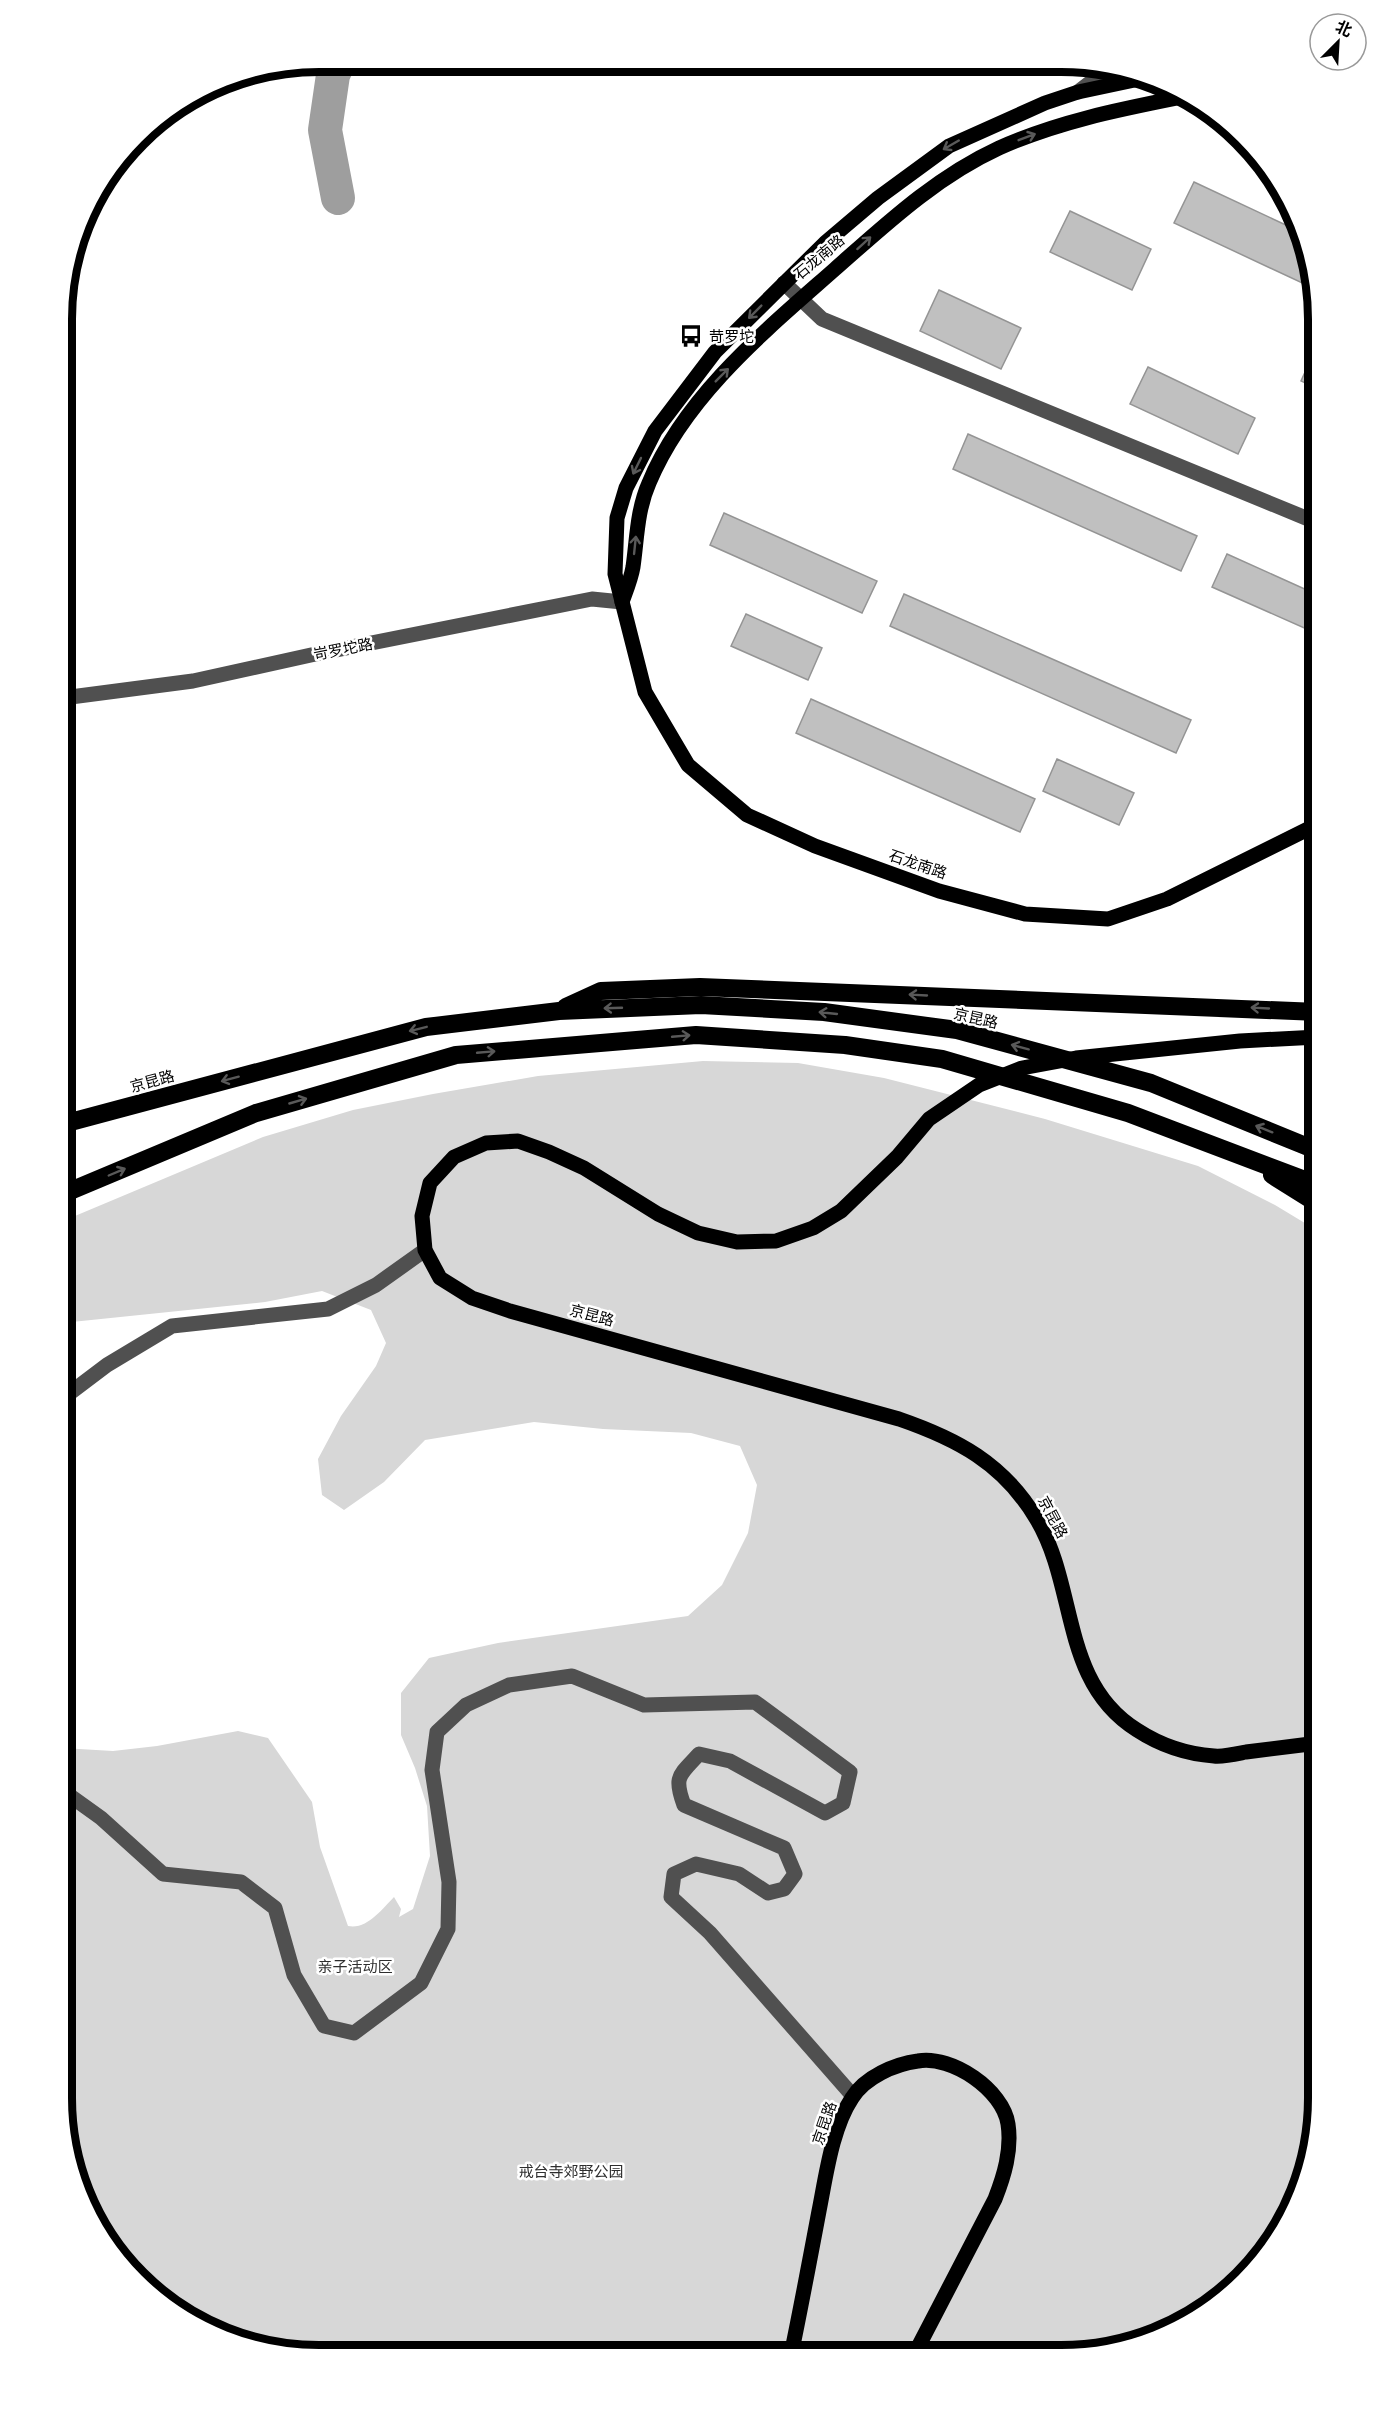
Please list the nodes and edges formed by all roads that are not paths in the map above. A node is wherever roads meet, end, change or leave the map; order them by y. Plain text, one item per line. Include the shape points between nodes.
1 (1100, 75) edge
2 (1129, 81) edge
3 (1078, 92) junction
4 (1173, 99) edge
5 (784, 283) junction
6 (801, 297) junction
7 (1308, 520) edge
8 (622, 602) junction
9 (72, 697) edge
10 (1308, 829) edge
11 (559, 1011) junction
12 (1308, 1012) edge
13 (1308, 1038) edge
14 (72, 1122) edge
15 (1308, 1147) edge
16 (1232, 1151) junction
17 (1308, 1181) edge
18 (72, 1190) edge
19 (1308, 1198) edge
20 (425, 1250) junction
21 (72, 1391) edge
22 (1308, 1744) edge
23 (72, 1797) edge
24 (853, 2096) junction
25 (793, 2345) edge
26 (919, 2345) edge

1 - 3 street
2 - 3 main road, 石龙南路
3 -> 5 main road, 石龙南路 via 949,146 878,198
6 -> 4 main road, 石龙南路 via 889,220 962,167 1057,125
5 - 6 street
5 -> 8 main road, 石龙南路 via 715,352 655,431 640,459 617,518 615,574
6 - 7 street via 822,319
8 -> 6 main road, 石龙南路 via 632,570 638,518 649,483 667,448 712,386
8 - 9 street, 岢罗坨路 via 592,599 193,681
8 - 10 main road, 石龙南路 via 645,692 688,765 747,815 815,846 939,891 1025,914 1108,919 1167,899
12 -> 11 highway via 700,987 601,991
11 -> 14 highway, 京昆路 via 426,1027
15 -> 11 highway, 京昆路 via 1151,1083 957,1030 824,1012 701,1005
13 - 20 main road, 京昆路 via 1076,1058 1022,1068 979,1085 929,1119 842,1211 813,1228 776,1241 737,1242 698,1233 549,1152 518,1142 486,1143 454,1157 430,1183 422,1216
16 - 17 highway
18 -> 16 highway via 256,1113 456,1055 696,1035 845,1045 942,1059 1128,1113
16 - 19 highway
20 - 21 street via 376,1285 328,1309 172,1326
20 - 22 main road, 京昆路 via 440,1278 472,1298 899,1419 962,1444 1003,1476 1036,1518 1049,1546 1084,1668 1111,1710 1155,1742 1216,1756
23 - 24 street via 102,1818 164,1874 241,1882 275,1908 294,1975 324,2026 354,2033 421,1983 448,1929 448,1881 432,1770 437,1732 466,1705 509,1685 572,1676 644,1705 755,1702 850,1772 843,1803 825,1813 729,1761 699,1754 680,1775 678,1787 684,1805 784,1848 795,1874 784,1889 768,1893 739,1874 696,1864 674,1874 671,1897 710,1933
24 - 25 main road, 京昆路 via 828,2164
24 - 26 main road, 京昆路 via 875,2076 895,2067 920,2060 944,2063 985,2085 1000,2101 1008,2123 1004,2176

